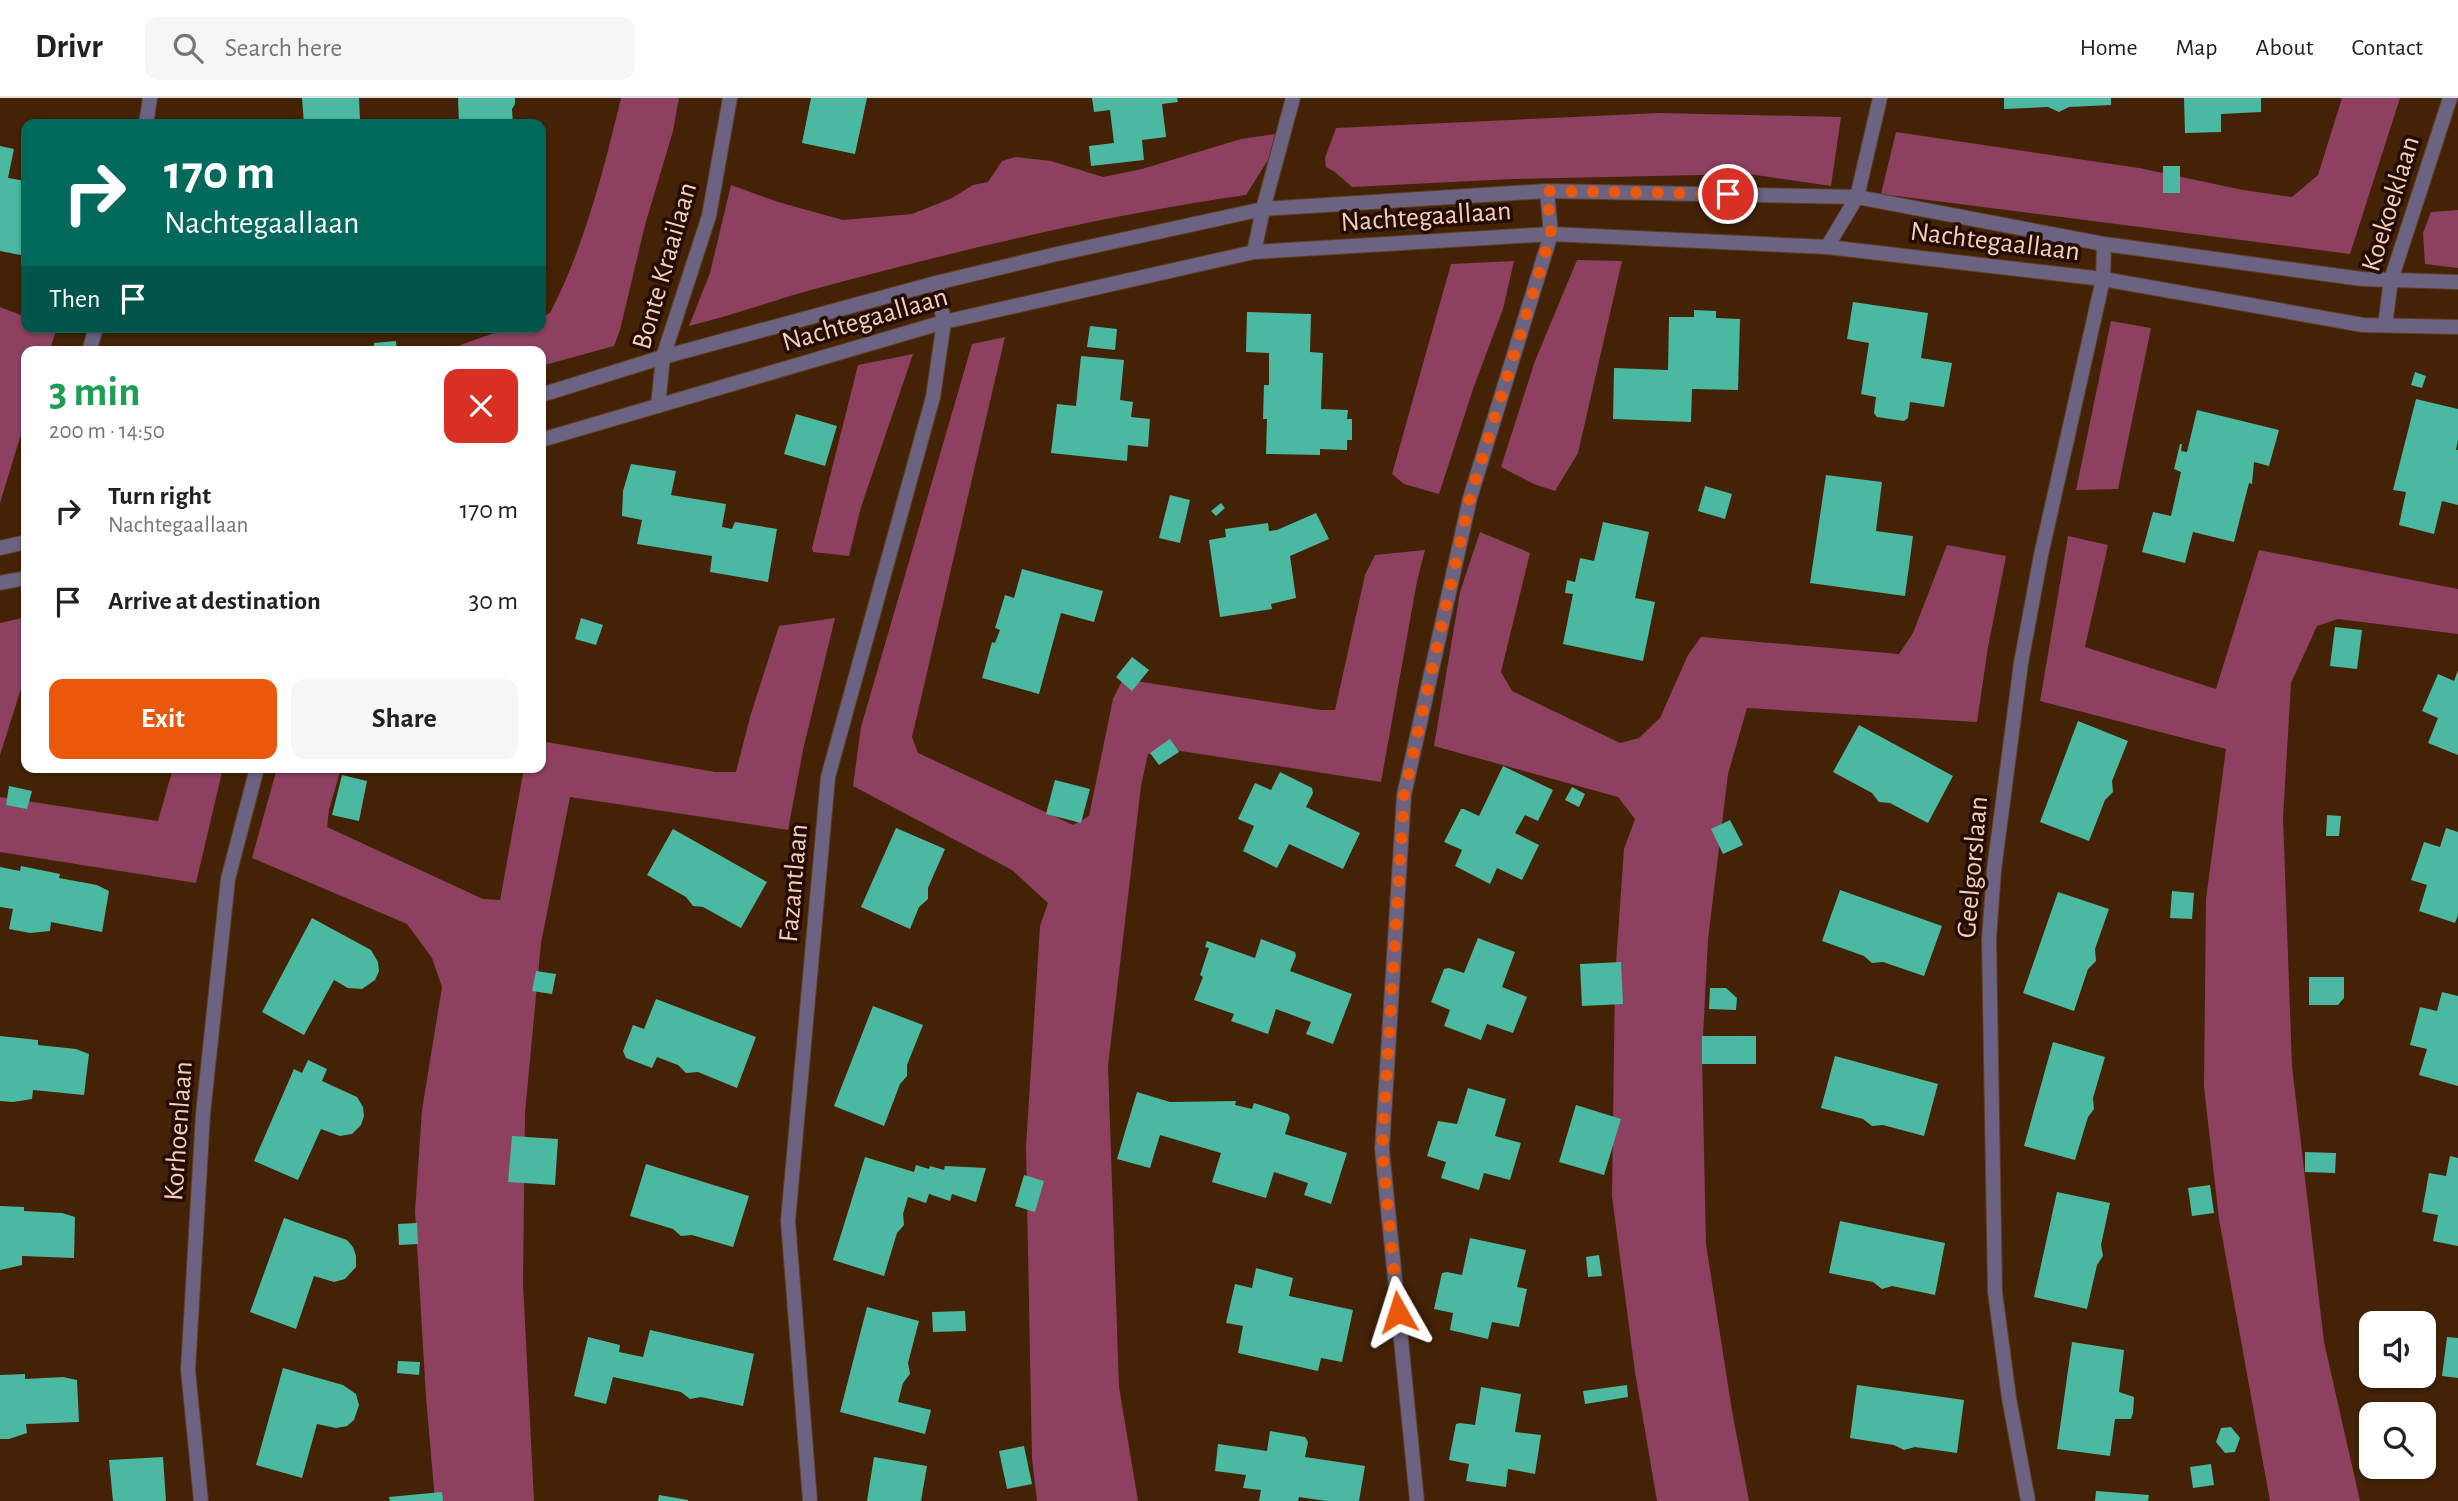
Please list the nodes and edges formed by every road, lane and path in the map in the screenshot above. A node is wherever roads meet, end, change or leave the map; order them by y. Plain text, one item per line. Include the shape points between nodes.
1 (150, 98) edge
2 (730, 98) edge
3 (1293, 98) edge
4 (1880, 98) edge
5 (2449, 98) edge
6 (147, 119) edge
7 (1547, 191) junction
8 (1857, 197) junction
9 (1262, 209) junction
10 (1551, 234) junction
11 (2104, 244) junction
12 (1827, 247) junction
13 (1254, 252) junction
14 (2103, 279) junction
15 (2391, 280) junction
16 (2458, 282) edge
17 (936, 283) junction
18 (944, 322) junction
19 (2385, 326) junction
20 (2458, 327) edge
21 (663, 357) junction
22 (546, 393) edge
23 (658, 406) junction
24 (546, 439) edge
25 (21, 543) edge
26 (0, 548) edge
27 (21, 579) edge
28 (0, 583) edge
29 (256, 773) edge
30 (201, 1501) edge
31 (810, 1501) edge
32 (1417, 1501) edge
33 (2028, 1501) edge

1 - 6 street
2 - 21 street, Bonte Kraailaan via 709,216
3 - 9 street
4 - 8 street
5 - 15 street, Koekoeklaan
7 - 8 street, Nachtegaallaan
7 - 9 street, Nachtegaallaan
7 - 10 street
8 - 11 street, Nachtegaallaan
8 - 12 street
9 - 13 street
9 - 17 street, Nachtegaallaan
10 - 12 street, Nachtegaallaan
10 - 13 street, Nachtegaallaan
10 - 32 street via 1470,498 1404,795 1382,1149
11 - 14 street, Geelgorslaan
11 - 15 street, Nachtegaallaan
12 - 14 street, Nachtegaallaan
13 - 18 street, Nachtegaallaan
14 - 19 street, Nachtegaallaan
14 - 33 street, Geelgorslaan via 2021,663 1989,939 1995,1292
15 - 16 street, Nachtegaallaan
15 - 19 street, Koekoeklaan
17 - 18 street, Fazantlaan
17 - 21 street, Nachtegaallaan
18 - 23 street, Nachtegaallaan
18 - 31 street, Fazantlaan via 933,397 828,778 788,1221
19 - 20 street, Nachtegaallaan
21 - 22 street, Nachtegaallaan
21 - 23 street, Bonte Kraailaan
23 - 24 street, Nachtegaallaan
25 - 26 street
27 - 28 street
29 - 30 street, Korhoenlaan via 228,879 203,1114 188,1370

